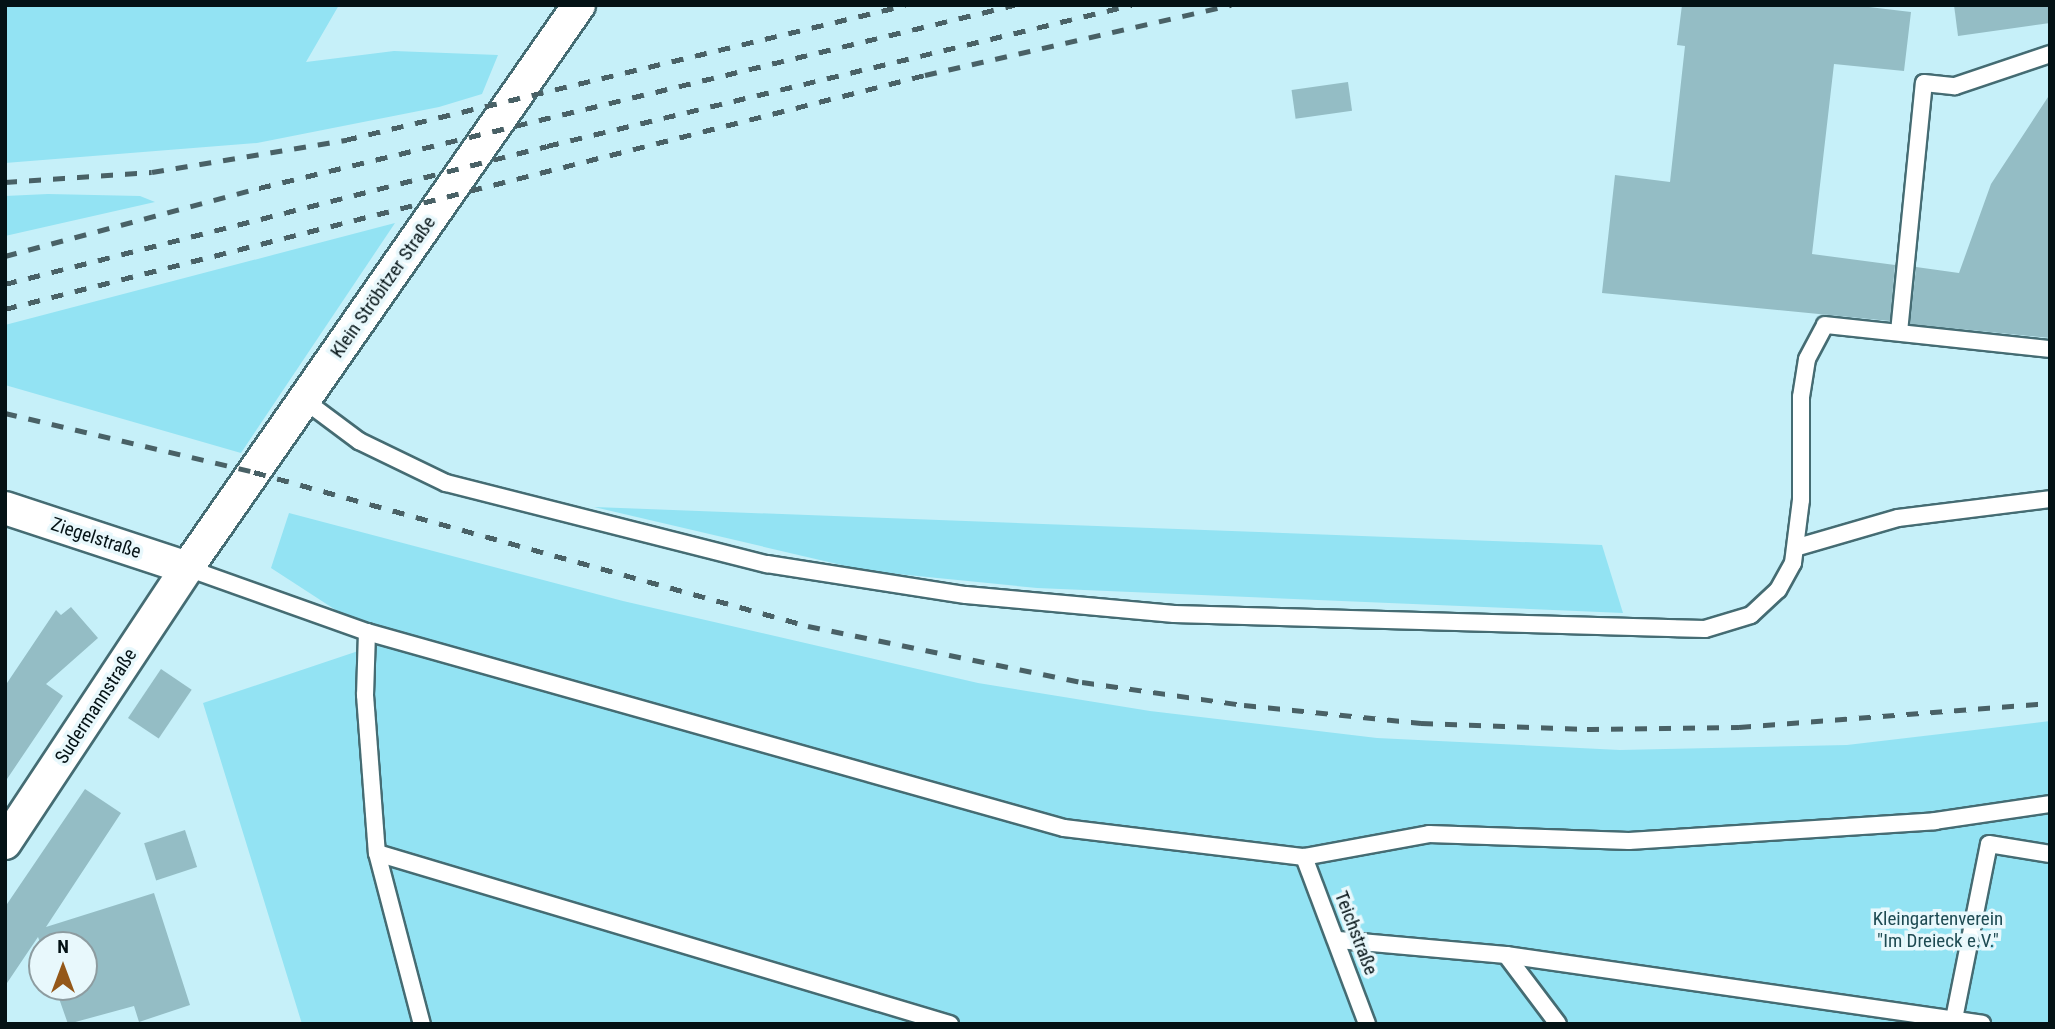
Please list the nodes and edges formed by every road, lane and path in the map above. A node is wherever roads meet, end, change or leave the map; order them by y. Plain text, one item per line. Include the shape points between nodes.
1 (579, 5) edge
2 (2050, 54) edge
3 (1899, 332) junction
4 (2050, 349) edge
5 (304, 400) junction
6 (2050, 499) edge
7 (5, 508) edge
8 (1798, 547) junction
9 (187, 568) junction
10 (367, 632) junction
11 (2050, 804) edge
12 (5, 843) edge
13 (377, 853) junction
14 (2050, 854) edge
15 (1304, 857) junction
16 (1338, 940) junction
17 (1506, 956) junction
18 (1954, 1019) junction
19 (925, 1021) edge
20 (422, 1024) edge
21 (950, 1024) edge
22 (1367, 1024) edge
23 (1558, 1024) edge
24 (1982, 1024) edge

1 - 5 street, Klein Ströbitzer Straße
2 - 3 lane via 1955,86 1924,83
3 - 4 lane
3 - 8 lane via 1825,325 1807,359 1801,397
5 - 8 lane via 359,441 446,483 767,564 980,596 1174,614 1705,629 1751,615 1777,590
5 - 9 street, Klein Ströbitzer Straße
6 - 8 lane via 1898,518
7 - 9 street, Ziegelstraße
9 - 10 lane
9 - 12 street, Sudermannstraße
10 - 13 lane via 365,708
10 - 15 lane via 1064,828
11 - 15 lane via 1935,821 1629,841 1429,834
13 - 19 lane
13 - 20 lane
14 - 18 lane via 1989,844
15 - 16 lane, Teichstraße
16 - 17 lane
16 - 22 lane, Teichstraße
17 - 18 lane
17 - 23 lane
18 - 24 lane
19 - 21 lane

